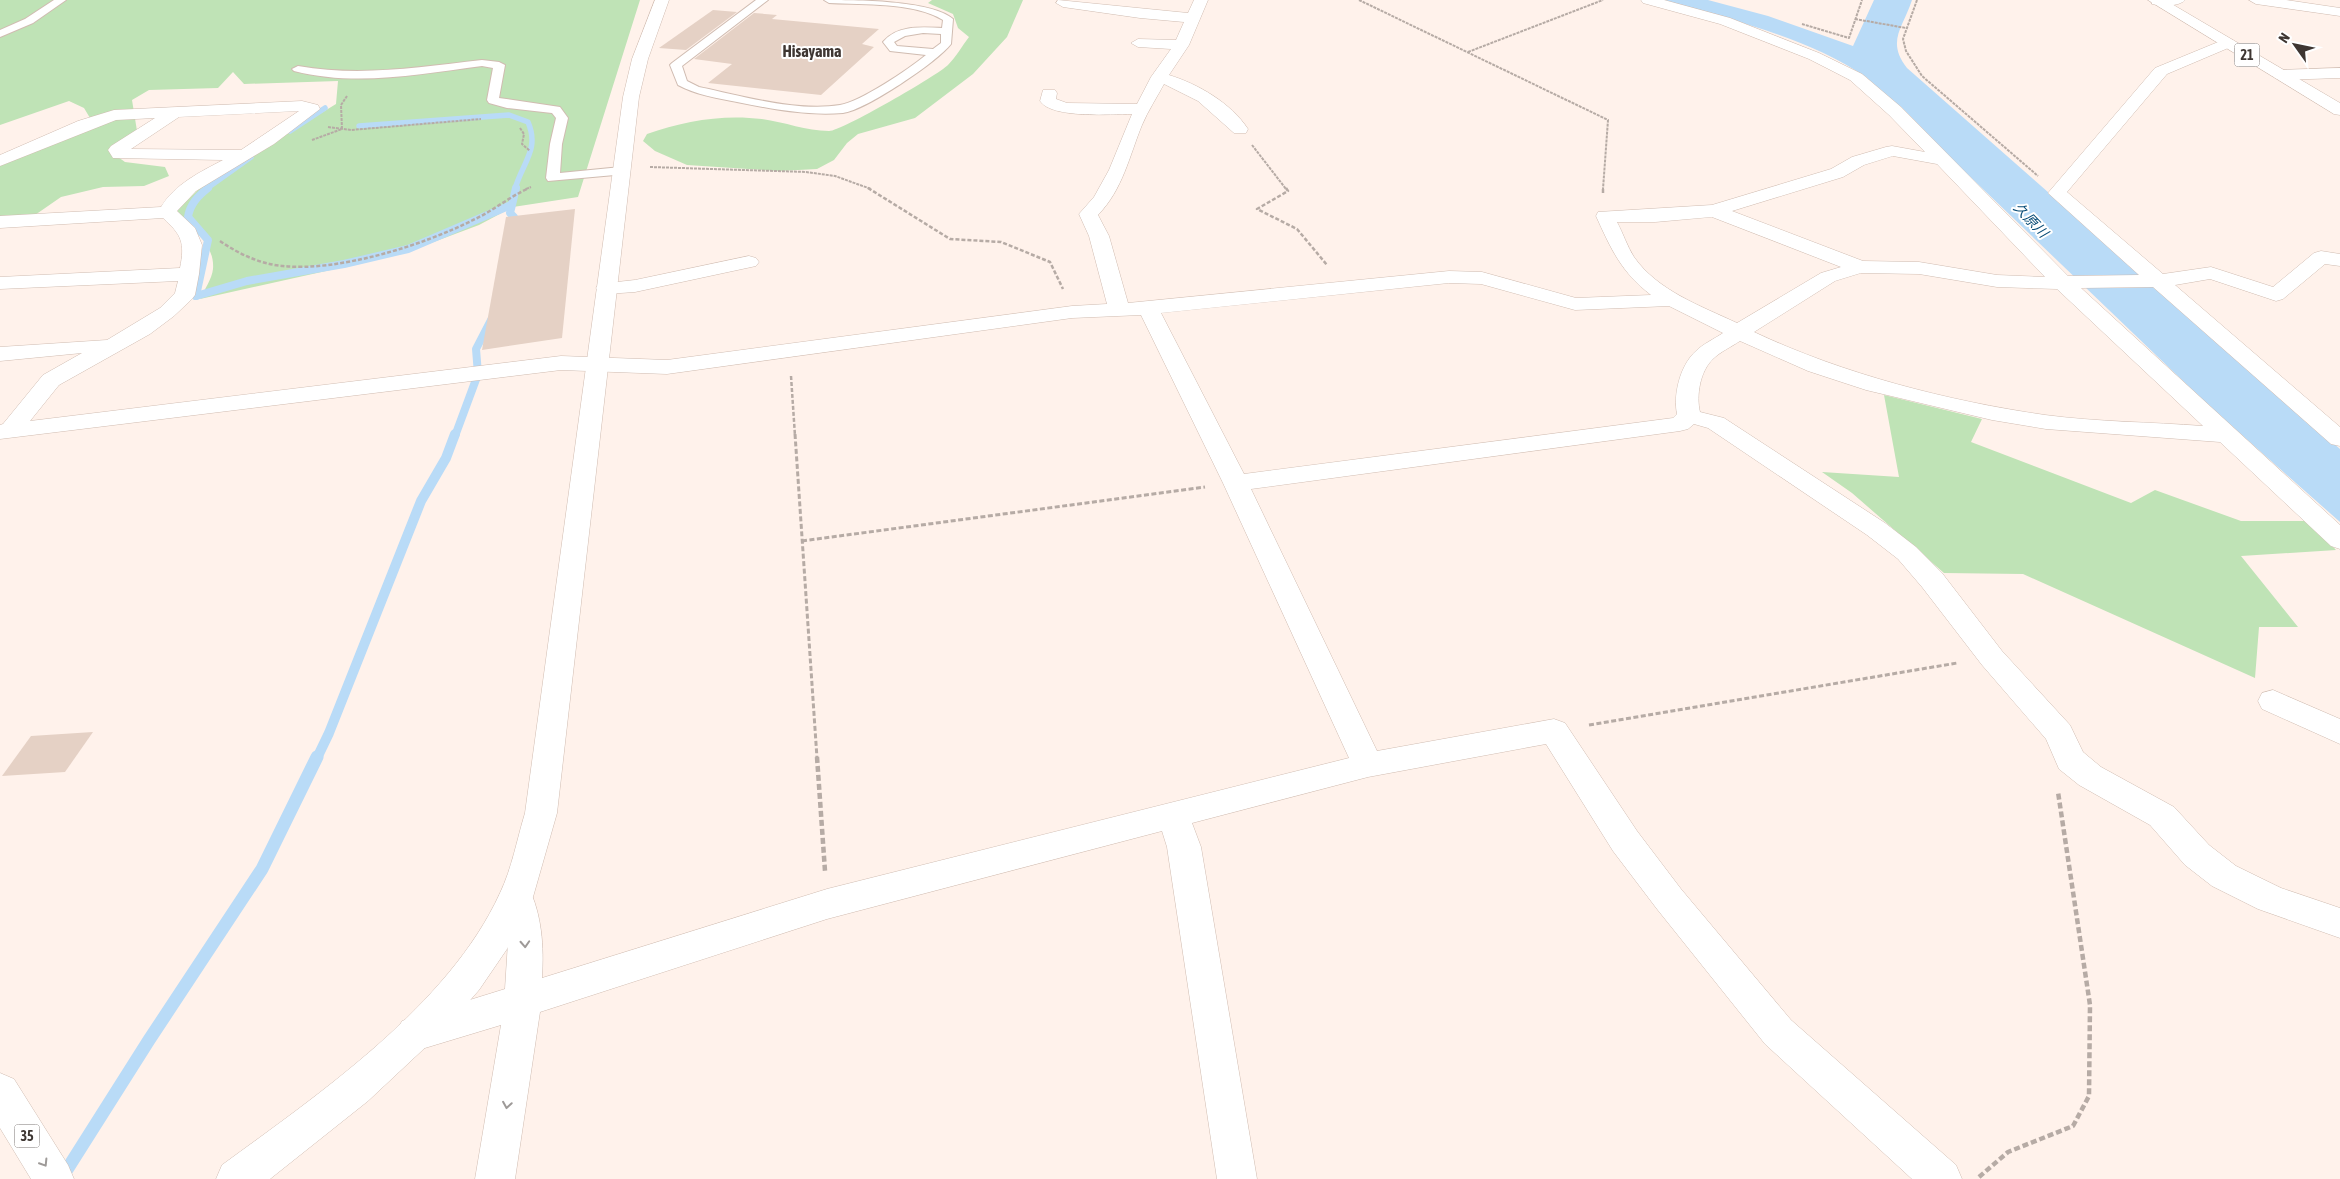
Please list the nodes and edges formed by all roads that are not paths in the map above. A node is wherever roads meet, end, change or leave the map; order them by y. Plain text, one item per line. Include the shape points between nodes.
1 (61, 0) edge
2 (662, 0) edge
3 (763, 0) edge
4 (829, 0) edge
5 (1201, 0) edge
6 (1648, 0) edge
7 (2178, 0) edge
8 (2256, 0) edge
9 (2156, 1) edge
10 (918, 3) edge
11 (1062, 3) dead end
12 (2340, 12) edge
13 (1192, 18) junction
14 (948, 32) junction
15 (0, 34) edge
16 (1138, 43) dead end
17 (2228, 43) junction
18 (1181, 45) junction
19 (936, 52) junction
20 (298, 69) dead end
21 (2340, 73) edge
22 (2280, 75) junction
23 (1159, 77) junction
24 (1049, 93) dead end
25 (1142, 109) junction
26 (2340, 110) edge
27 (177, 111) junction
28 (1240, 129) road end
29 (245, 155) junction
30 (1943, 160) junction
31 (0, 161) edge
32 (622, 168) junction
33 (1714, 210) junction
34 (168, 212) junction
35 (0, 222) edge
36 (2340, 260) edge
37 (749, 262) dead end
38 (1860, 266) junction
39 (189, 274) junction
40 (2158, 281) junction
41 (0, 283) edge
42 (2063, 283) junction
43 (606, 288) junction
44 (1672, 300) junction
45 (1148, 308) junction
46 (1119, 309) junction
47 (1737, 333) junction
48 (114, 344) junction
49 (0, 354) edge
50 (596, 364) junction
51 (1688, 416) junction
52 (5, 431) edge
53 (2226, 435) junction
54 (2340, 439) edge
55 (1236, 483) junction
56 (2339, 538) edge
57 (2273, 701) dead end
58 (2340, 732) edge
59 (1368, 764) junction
60 (1172, 815) junction
61 (516, 896) junction
62 (2340, 923) edge
63 (523, 1001) junction
64 (415, 1034) junction
65 (0, 1092) edge
66 (54, 1179) edge
67 (236, 1179) edge
68 (495, 1179) edge
69 (1237, 1179) edge
70 (1942, 1179) edge

1 - 15 lane
2 - 32 street via 640,59
3 - 19 lane via 676,65 682,83 696,90 792,109 843,109 916,69
4 - 10 lane
5 - 13 street
6 - 30 street via 1742,27 1856,77
7 - 9 street
8 - 12 street
9 - 17 street, 21
10 - 14 lane via 942,13 948,19
11 - 13 street
13 - 18 street
14 - 19 lane via 946,44
14 - 19 lane via 915,30 898,33 888,42 894,49
16 - 18 street
17 - 22 street, 21
17 - 40 street via 2161,71 2057,193
18 - 23 street
20 - 32 lane via 320,75 349,76 499,64 493,100 556,110 562,118 553,178
21 - 22 street
22 - 26 street, 21
23 - 25 street
23 - 28 street via 1178,83 1214,103
24 - 25 street via 1048,101 1064,108
25 - 46 street via 1118,170 1102,200 1088,214 1100,236
27 - 29 street via 117,150 119,154
27 - 29 street via 302,106 312,109
27 - 31 street via 114,115 84,124
29 - 34 street via 188,188
30 - 33 street via 1892,151 1858,161 1837,173
30 - 42 street
32 - 43 street
33 - 38 street
33 - 44 street via 1654,216 1605,216 1625,258 1643,278
34 - 35 street
34 - 39 street via 187,229 194,248
36 - 40 street via 2321,257 2276,295 2211,273
37 - 43 street via 635,286
38 - 42 street via 1919,268 1997,281
38 - 47 street via 1828,277
39 - 41 street
39 - 48 street via 185,295 167,312
40 - 42 street
40 - 54 street
42 - 53 street
43 - 50 street
44 - 45 street via 1575,304 1482,278 1449,278
44 - 47 street
45 - 46 street
45 - 55 street
46 - 50 street via 1072,312 667,367
47 - 51 street via 1704,356 1692,376 1686,401
47 - 53 street via 1874,385 1992,413 2046,422
48 - 49 street
48 - 52 street via 51,380
50 - 52 street via 561,363
50 - 61 street via 541,813
51 - 55 street via 1680,424
51 - 62 street via 1716,424 1876,529 1907,553 1992,658 2059,733 2070,760 2090,776 2162,816 2197,855 2224,876 2270,899
53 - 56 street
55 - 59 street
57 - 58 street
59 - 60 street
59 - 70 street via 1554,731 1625,841 1778,1032
60 - 63 street via 827,904
60 - 69 street via 1184,847
61 -> 63 street via 526,942
61 - 64 street via 492,942 462,982
63 - 64 street
63 -> 68 street
64 - 67 street via 309,1125
65 -> 66 street, 35

